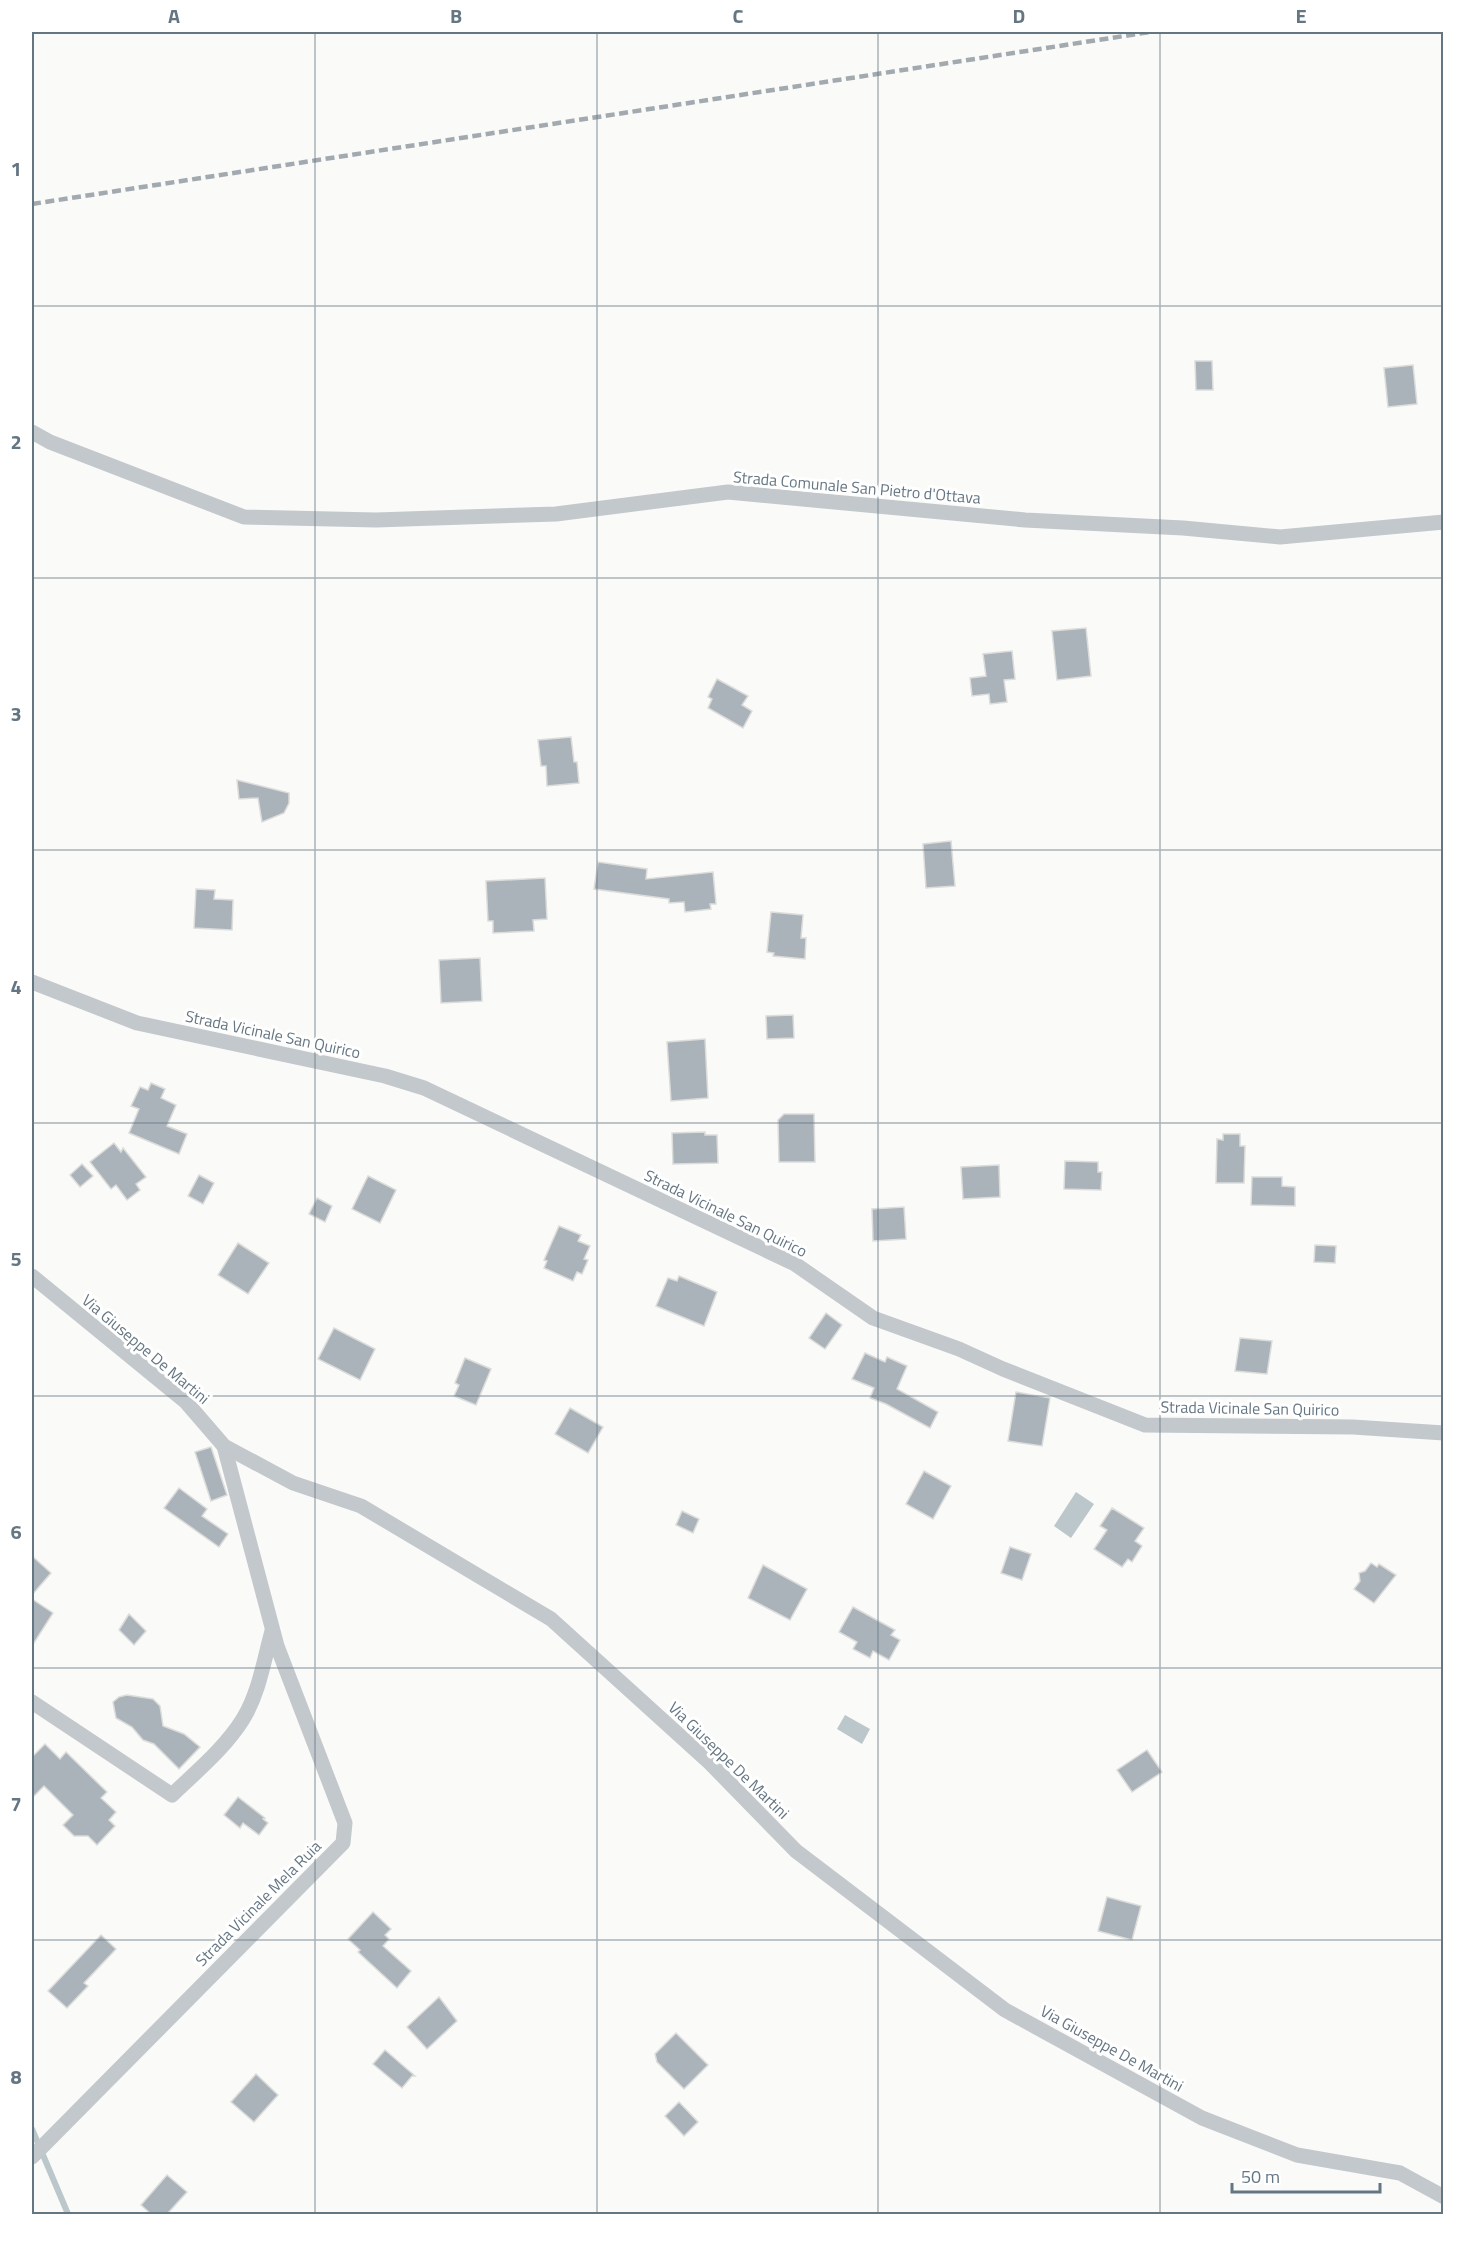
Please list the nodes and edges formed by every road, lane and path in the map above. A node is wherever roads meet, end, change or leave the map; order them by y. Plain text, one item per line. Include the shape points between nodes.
1 (32, 432) edge
2 (1443, 522) edge
3 (32, 982) edge
4 (32, 1276) edge
5 (1443, 1433) edge
6 (224, 1446) junction
7 (272, 1631) junction
8 (32, 1701) edge
9 (32, 2157) edge
10 (1443, 2197) edge

1 - 2 street, Strada Comunale San Pietro d'Ottava via 244,517 376,520 556,514 728,492 1025,520 1280,537
3 - 5 street, Strada Vicinale San Quirico via 136,1023 385,1076 424,1088 795,1264 873,1318 1145,1425 1353,1427
4 - 6 street, Via Giuseppe De Martini via 186,1402
6 - 7 street, Strada Vicinale Mela Ruia
6 - 10 street, Via Giuseppe De Martini via 293,1483 361,1506 551,1619 710,1763 796,1851 1005,2010 1202,2118 1297,2155 1400,2173
7 - 8 street via 259,1683 243,1720 172,1795
7 - 9 street, Strada Vicinale Mela Ruia via 345,1823 343,1843

